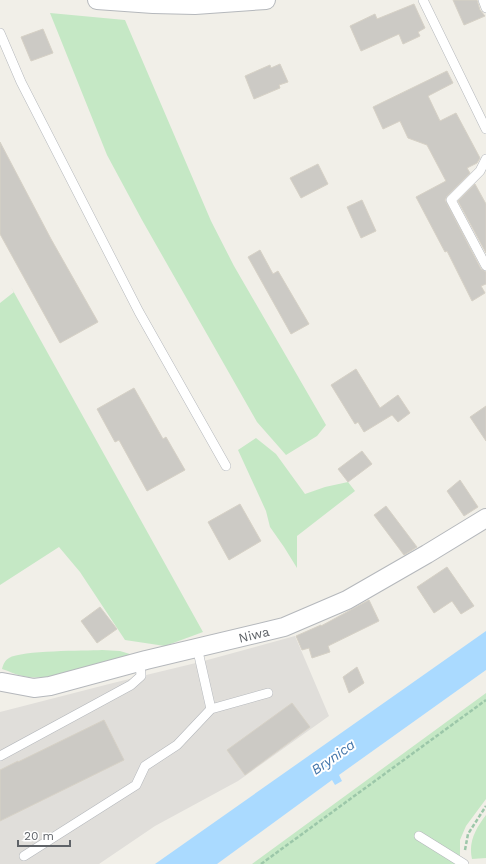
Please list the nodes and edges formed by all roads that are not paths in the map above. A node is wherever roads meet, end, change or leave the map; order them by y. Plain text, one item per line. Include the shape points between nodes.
1 (97, 0) edge
2 (266, 0) edge
3 (423, 0) edge
4 (483, 0) edge
5 (486, 8) edge
6 (0, 33) edge
7 (486, 129) edge
8 (486, 159) edge
9 (486, 266) edge
10 (226, 466) dead end
11 (486, 518) edge
12 (197, 648) junction
13 (140, 662) junction
14 (1, 682) edge
15 (268, 692) dead end
16 (211, 709) junction
17 (0, 756) edge
18 (418, 836) dead end
19 (24, 856) dead end
20 (464, 864) edge

1 - 2 street via 195,5
3 - 7 lane
4 - 5 lane
6 - 10 lane via 21,82 139,312
8 - 9 lane via 480,171 451,200
11 - 12 street, Niwa via 347,600 284,626
12 - 13 street, Niwa
12 - 16 lane
13 - 14 street, Niwa via 50,686 34,688
13 - 17 lane via 141,676 131,685
15 - 16 lane
16 - 19 lane via 177,745 145,766 136,785
18 - 20 lane

